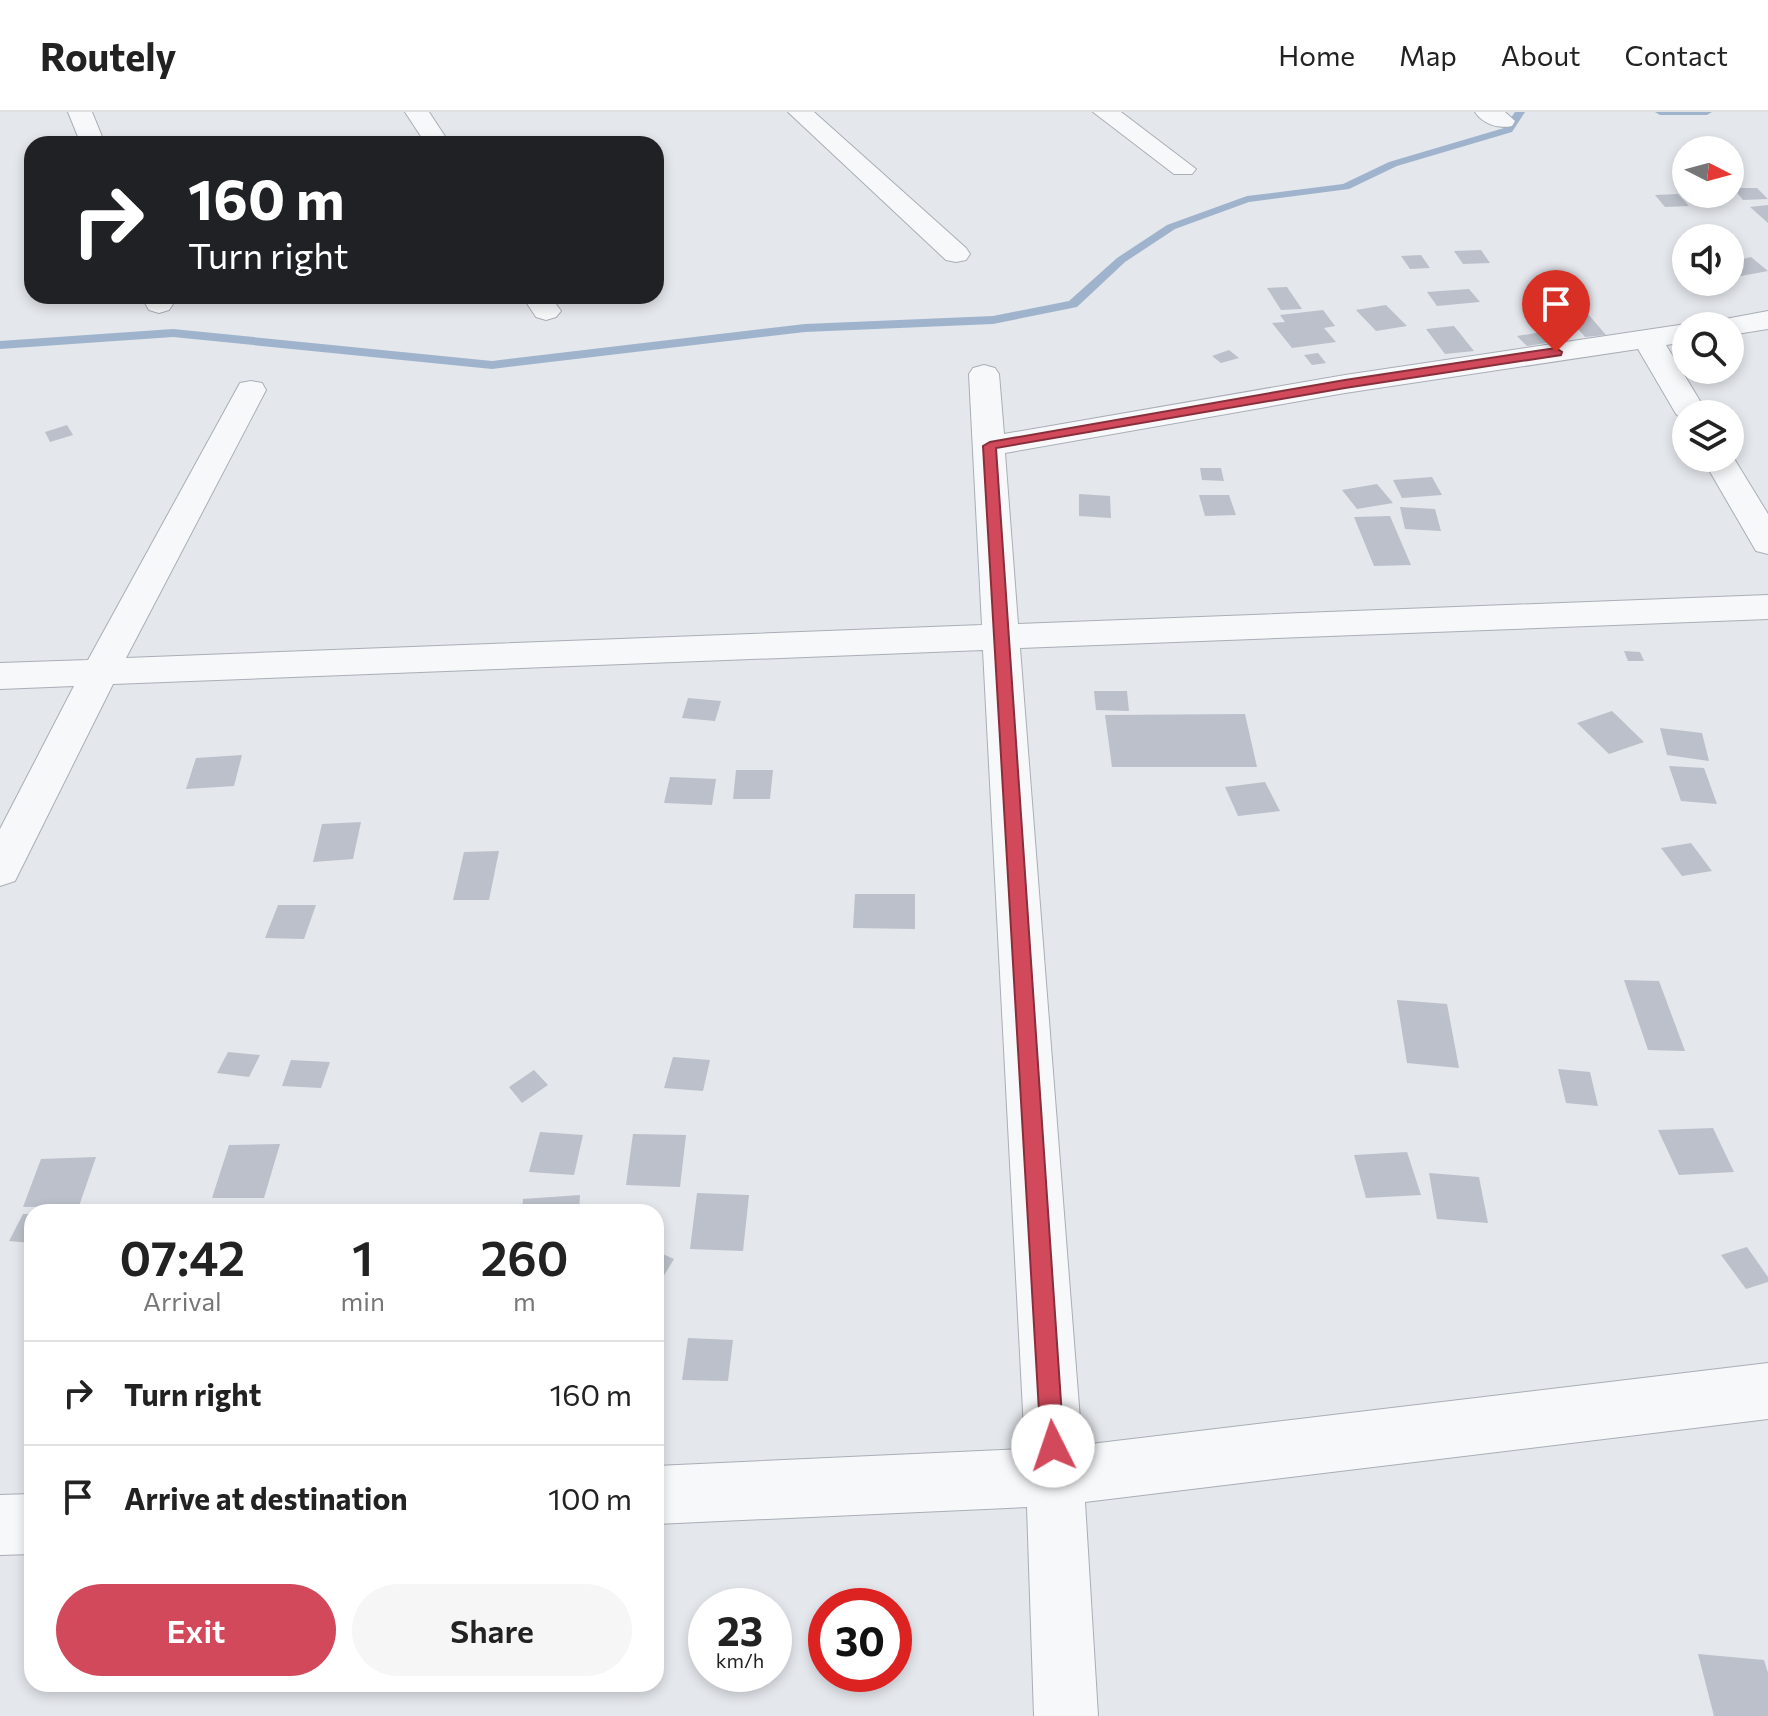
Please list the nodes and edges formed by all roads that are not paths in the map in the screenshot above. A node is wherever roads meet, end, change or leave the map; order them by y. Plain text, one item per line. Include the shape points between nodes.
1 (80, 112) edge
2 (417, 112) edge
3 (800, 112) edge
4 (1105, 112) edge
5 (90, 136) edge
6 (433, 136) edge
7 (1183, 169) dead end
8 (956, 254) dead end
9 (1768, 320) edge
10 (1744, 324) edge
11 (1672, 335) edge
12 (1647, 339) junction
13 (984, 374) dead end
14 (251, 390) dead end
15 (1684, 400) edge
16 (990, 446) junction
17 (1726, 472) edge
18 (1768, 543) edge
19 (1768, 607) edge
20 (1000, 636) junction
21 (100, 672) junction
22 (0, 676) edge
23 (0, 870) edge
24 (1768, 1391) edge
25 (1055, 1477) junction
26 (664, 1495) edge
27 (24, 1524) edge
28 (0, 1525) edge
29 (1066, 1716) edge

1 - 5 street
2 - 6 street
3 - 8 street
4 - 7 street
9 - 10 street
11 - 12 street
12 - 15 street
12 - 16 street via 1345,384
13 - 16 street
14 - 21 street
16 - 20 street
17 - 18 street
19 - 20 street
20 - 21 street
20 - 25 street
21 - 22 street
21 - 23 street
24 - 25 street
25 - 26 street
25 - 29 street
27 - 28 street

